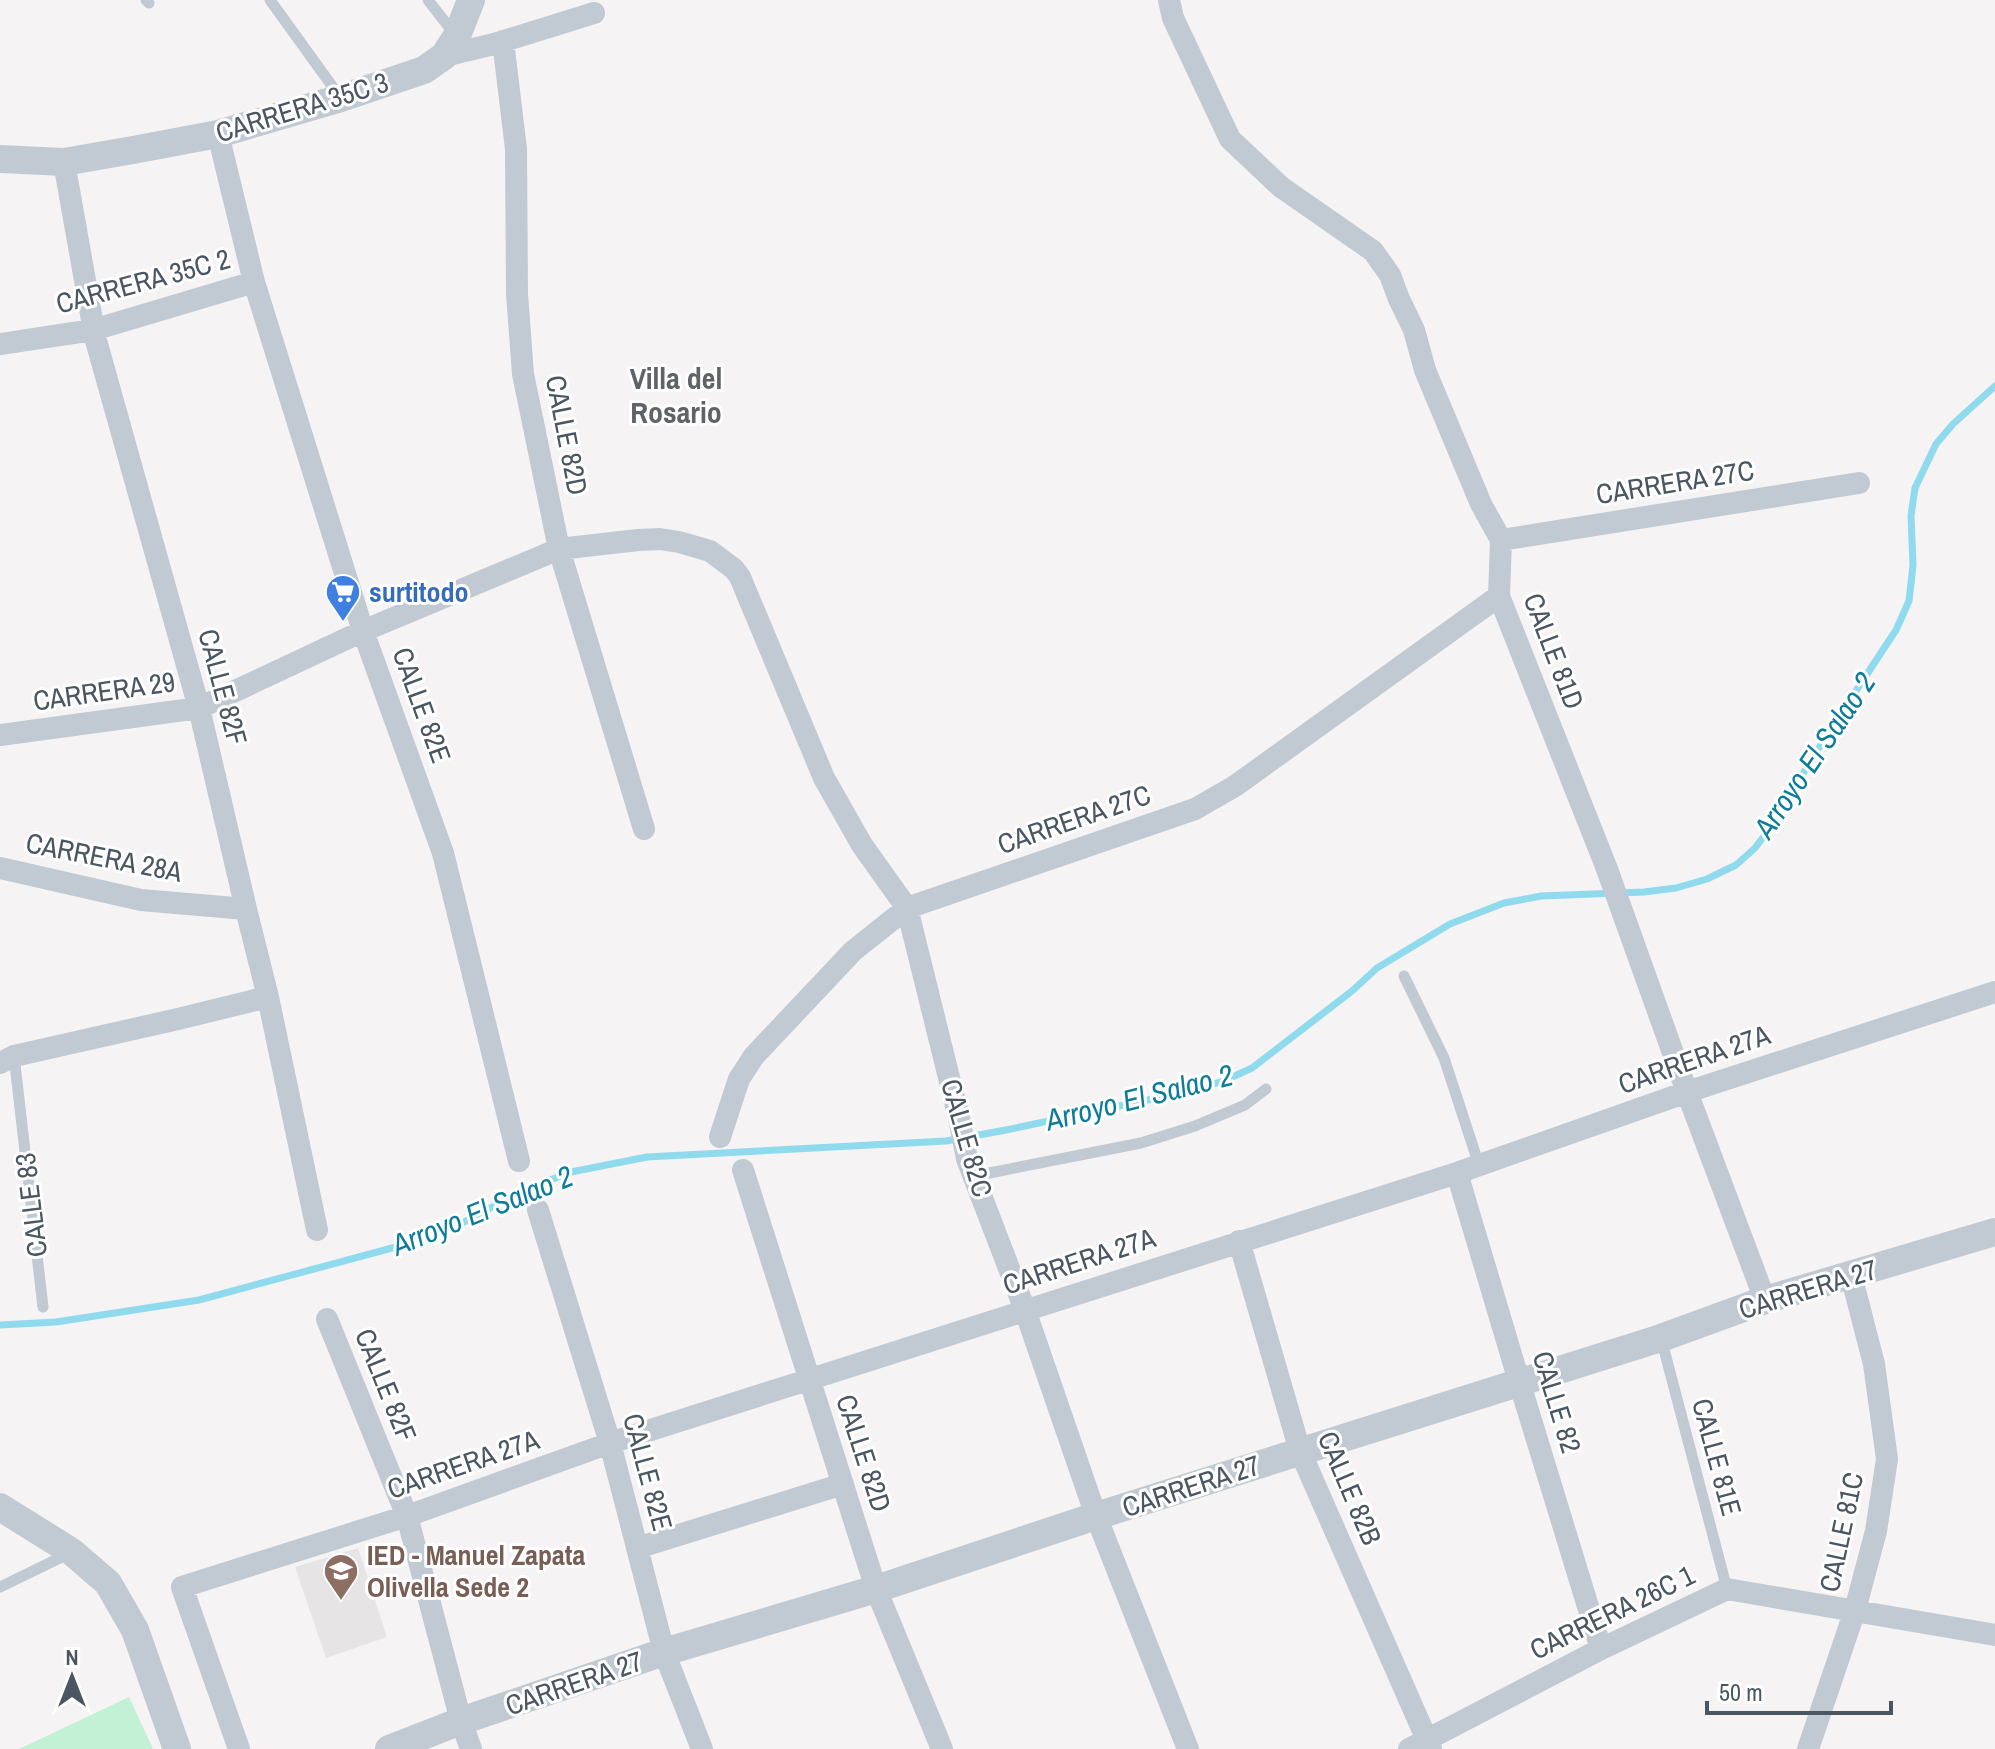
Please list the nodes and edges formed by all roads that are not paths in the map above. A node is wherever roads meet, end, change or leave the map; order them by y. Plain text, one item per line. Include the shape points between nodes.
1 (270, 0) edge
2 (428, 0) edge
3 (471, 0) edge
4 (1169, 0) edge
5 (594, 13) dead end
6 (503, 41) junction
7 (450, 46) junction
8 (341, 98) junction
9 (218, 134) junction
10 (0, 159) edge
11 (64, 162) junction
12 (254, 282) junction
13 (93, 330) junction
14 (0, 344) edge
15 (1859, 483) dead end
16 (1501, 540) junction
17 (559, 549) junction
18 (710, 551) joint
19 (1499, 596) junction
20 (363, 631) junction
21 (199, 708) junction
22 (0, 735) edge
23 (644, 829) dead end
24 (0, 868) edge
25 (907, 908) junction
26 (246, 909) junction
27 (1404, 976) dead end
28 (1995, 992) edge
29 (268, 997) junction
30 (7, 1060) edge
31 (1266, 1089) dead end
32 (1687, 1092) junction
33 (720, 1137) dead end
34 (519, 1161) dead end
35 (1479, 1165) junction
36 (970, 1168) junction
37 (743, 1170) dead end
38 (1457, 1173) junction
39 (538, 1210) dead end
40 (317, 1230) dead end
41 (1995, 1232) edge
42 (1239, 1241) junction
43 (1851, 1275) junction
44 (1765, 1300) junction
45 (43, 1307) dead end
46 (1025, 1310) junction
47 (327, 1319) dead end
48 (1661, 1338) junction
49 (809, 1379) junction
50 (1519, 1381) junction
51 (610, 1443) junction
52 (1300, 1451) junction
53 (843, 1484) junction
54 (0, 1507) edge
55 (407, 1516) junction
56 (1096, 1516) junction
57 (637, 1548) junction
58 (72, 1552) junction
59 (0, 1587) edge
60 (876, 1589) junction
61 (1727, 1589) junction
62 (1855, 1610) junction
63 (1995, 1635) edge
64 (1601, 1649) junction
65 (664, 1652) junction
66 (461, 1721) junction
67 (1422, 1746) edge
68 (177, 1749) edge
69 (239, 1749) edge
70 (389, 1749) edge
71 (471, 1749) edge
72 (702, 1749) edge
73 (942, 1749) edge
74 (1188, 1749) edge
75 (1808, 1749) edge

1 - 8 lane
2 - 7 lane
3 - 7 street
4 - 16 street via 1230,139 1281,187 1373,251 1390,275 1481,504
5 - 6 street, CARRERA 35C 3
6 - 7 street, CARRERA 35C 3
6 - 17 street, CALLE 82D via 516,149 523,374
7 - 8 street, CARRERA 35C 3 via 424,70
8 - 9 street, CARRERA 35C 3
9 - 11 street, CARRERA 35C 3
9 - 12 street, CALLE 82E
10 - 11 street, CARRERA 35C 3
11 - 13 street, CALLE 82F
12 - 13 street, CARRERA 35C 2
12 - 20 street, CALLE 82E
13 - 14 street, CARRERA 35C 2
13 - 21 street, CALLE 82F
15 - 16 street, CARRERA 27C
16 - 19 street, CALLE 81D
17 - 18 street, CARRERA 29 via 660,539
17 - 20 street, CARRERA 29
17 - 23 street, CALLE 82D
18 - 25 street, CALLE 82C via 740,577 824,778 862,845
19 - 25 street, CARRERA 27C via 1235,786 1195,809
19 - 32 street, CALLE 81D
20 - 21 street, CARRERA 29
20 - 34 street, CALLE 82E via 443,853
21 - 22 street, CARRERA 29
21 - 26 street, CALLE 82F
24 - 26 street, CARRERA 28A via 141,900
25 - 33 street, CARRERA 27C via 853,951 754,1056 739,1079
25 - 36 street, CALLE 82C
26 - 29 street, CALLE 82F
27 - 35 lane via 1444,1058
28 - 32 street, CARRERA 27A
29 - 30 street
29 - 40 street, CALLE 82F
30 - 45 lane, CALLE 83
31 - 36 lane via 1245,1105 1141,1143
32 - 35 street, CARRERA 27A
32 - 44 street, CALLE 81D
35 - 38 street, CARRERA 27A
36 - 46 street, CALLE 82C
37 - 49 street, CALLE 82D
38 - 42 street, CARRERA 27A
38 - 50 street, CALLE 82
39 - 51 street, CALLE 82E
41 - 43 street, CARRERA 27
42 - 46 street, CARRERA 27A
42 - 52 street, CALLE 82B
43 - 44 street, CARRERA 27
43 - 62 street, CALLE 81C via 1874,1364 1887,1459 1876,1531
44 - 48 street, CARRERA 27
46 - 49 street, CARRERA 27A
46 - 56 street, CALLE 82C
47 - 55 street, CALLE 82F
48 - 50 street, CARRERA 27
48 - 61 lane, CALLE 81E
49 - 51 street, CARRERA 27A
49 - 53 street, CALLE 82D
50 - 52 street, CARRERA 27
50 - 64 street, CALLE 82
51 - 55 street, CARRERA 27A
51 - 57 street, CALLE 82E
52 - 56 street, CARRERA 27
52 - 67 street, CALLE 82B
53 - 57 street
53 - 60 street, CALLE 82D
54 - 58 street
55 - 66 street, CALLE 82F
55 - 69 street, CARRERA 27A via 182,1587
56 - 60 street, CARRERA 27
56 - 74 street, CALLE 82C
57 - 65 street, CALLE 82E
58 - 59 lane
58 - 68 street via 108,1583 135,1630
60 - 65 street, CARRERA 27
60 - 73 street, CALLE 82D
61 - 62 street, CARRERA 26C 1
61 - 64 street, CARRERA 26C 1
62 - 63 street, CARRERA 26C 1
62 - 75 street, CALLE 81C
64 - 67 street, CARRERA 26C 1
65 - 66 street, CARRERA 27
65 - 72 street, CALLE 82E
66 - 70 street, CARRERA 27
66 - 71 street, CALLE 82F

